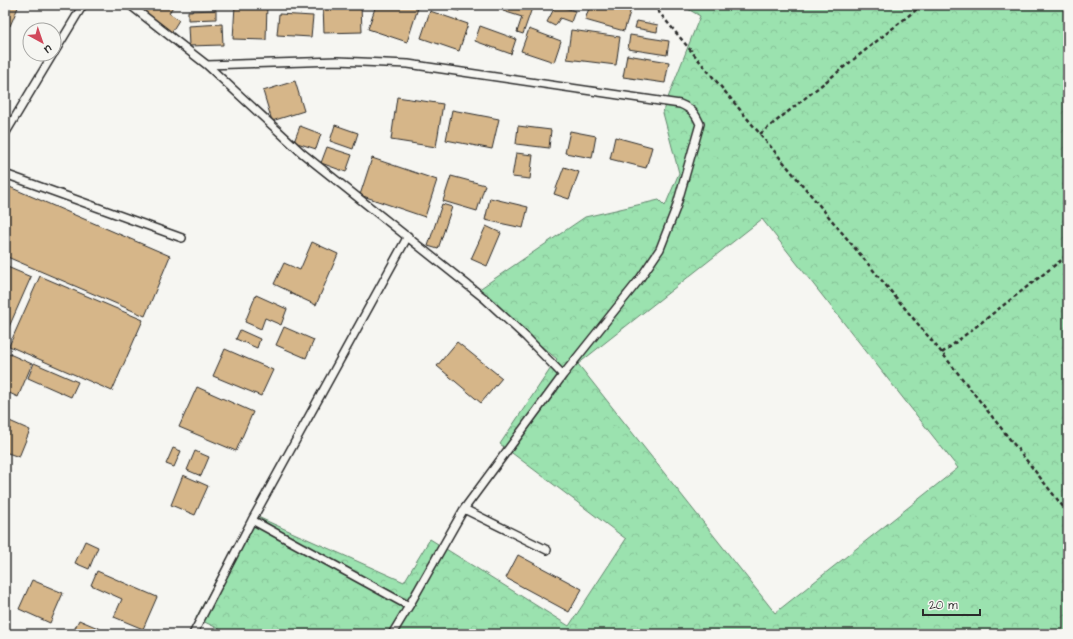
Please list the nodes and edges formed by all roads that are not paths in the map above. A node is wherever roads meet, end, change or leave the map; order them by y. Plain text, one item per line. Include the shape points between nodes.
1 (83, 5) edge
2 (130, 5) edge
3 (62, 40) edge
4 (49, 62) edge
5 (207, 65) junction
6 (5, 134) edge
7 (5, 174) edge
8 (408, 236) junction
9 (182, 238) dead end
10 (563, 375) junction
11 (464, 509) junction
12 (252, 520) junction
13 (547, 550) dead end
14 (409, 606) junction
15 (192, 634) edge
16 (392, 634) edge

1 - 3 lane
2 - 5 lane
4 - 6 lane
5 - 8 lane via 302,153
5 - 10 lane via 338,61 408,64 680,104 690,108 700,124 698,135 676,208 660,249 639,280
7 - 9 lane
8 - 10 lane via 484,298
8 - 12 lane
10 - 11 lane
11 - 13 lane
11 - 14 lane
12 - 14 lane
12 - 15 lane
14 - 16 lane

